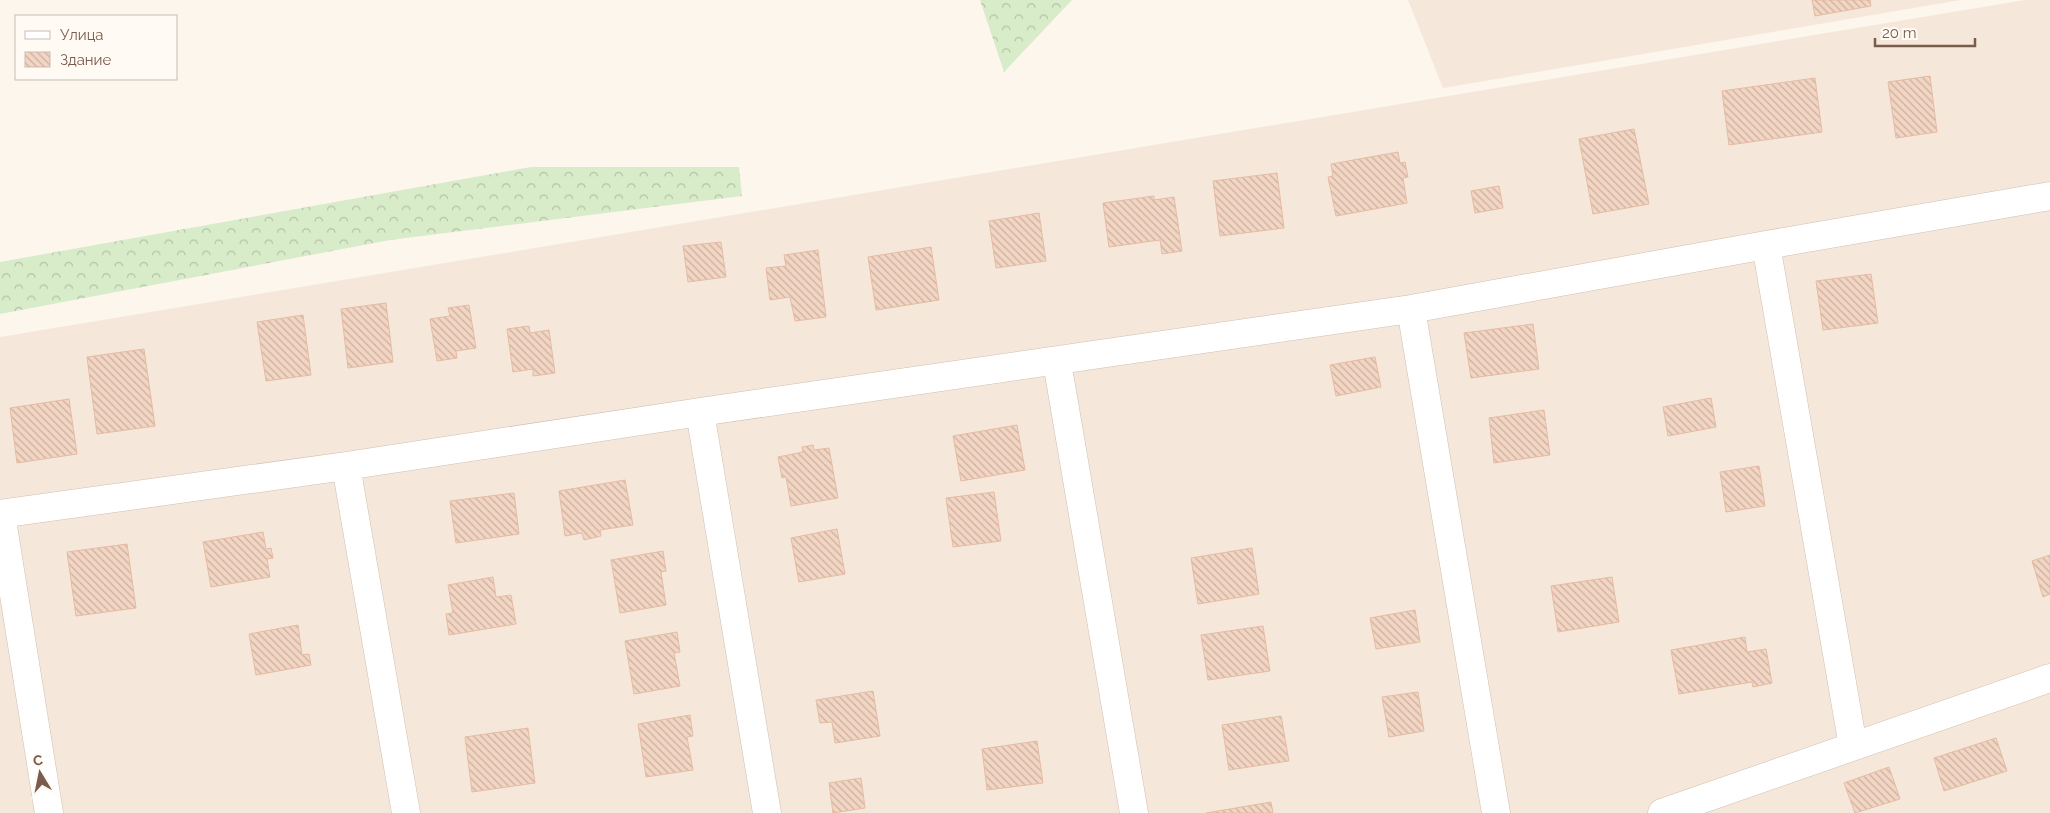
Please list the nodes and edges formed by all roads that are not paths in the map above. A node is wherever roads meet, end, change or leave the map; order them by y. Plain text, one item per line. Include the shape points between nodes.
1 (2050, 196) edge
2 (1766, 245) junction
3 (1411, 310) junction
4 (1058, 362) junction
5 (700, 412) junction
6 (346, 466) junction
7 (1, 514) edge
8 (2050, 678) edge
9 (1853, 746) junction
10 (49, 813) edge
11 (406, 813) edge
12 (767, 813) edge
13 (1134, 813) edge
14 (1496, 813) edge
15 (1662, 813) edge

1 - 2 lane
2 - 3 lane
2 - 9 lane
3 - 4 lane
3 - 14 lane
4 - 5 lane
4 - 13 lane
5 - 6 lane
5 - 12 lane
6 - 7 lane
6 - 11 lane
7 - 10 lane
8 - 9 lane
9 - 15 lane

